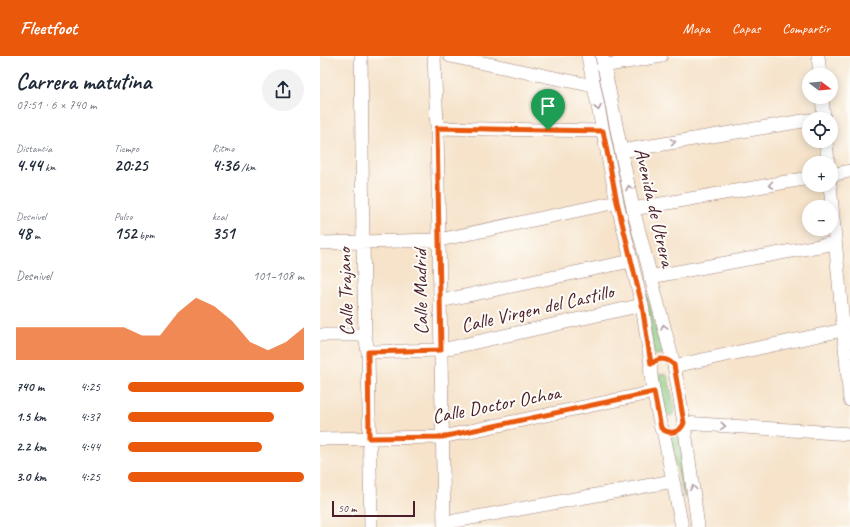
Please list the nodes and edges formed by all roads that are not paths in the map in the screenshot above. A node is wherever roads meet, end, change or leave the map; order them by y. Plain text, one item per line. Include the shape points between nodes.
1 (361, 56) edge
2 (434, 56) edge
3 (450, 56) edge
4 (588, 56) edge
5 (661, 56) edge
6 (818, 56) edge
7 (603, 61) edge
8 (819, 68) edge
9 (594, 86) junction
10 (802, 121) edge
11 (437, 128) junction
12 (603, 131) junction
13 (621, 150) junction
14 (850, 171) edge
15 (838, 174) edge
16 (802, 179) edge
17 (831, 192) edge
18 (617, 202) junction
19 (633, 209) junction
20 (439, 240) junction
21 (320, 243) edge
22 (363, 243) junction
23 (836, 243) junction
24 (631, 261) junction
25 (650, 277) junction
26 (440, 301) junction
27 (642, 305) junction
28 (843, 330) junction
29 (320, 335) edge
30 (365, 335) junction
31 (441, 350) junction
32 (368, 352) junction
33 (651, 364) junction
34 (674, 365) junction
35 (654, 392) junction
36 (850, 400) edge
37 (684, 424) junction
38 (663, 430) junction
39 (850, 434) edge
40 (442, 437) junction
41 (369, 438) junction
42 (320, 439) edge
43 (673, 481) junction
44 (444, 525) edge
45 (371, 527) edge
46 (682, 527) edge
47 (698, 527) edge

1 - 22 street, Calle Trajano
2 - 11 street, Calle Madrid
3 - 9 street
4 - 9 street, Avenida de Utrera
5 - 7 street
6 - 8 street
7 - 13 street, Avenida de Utrera
9 -> 12 street, Avenida de Utrera
13 -> 10 street
11 - 12 street
11 - 20 street, Calle Madrid
12 - 18 street, Avenida de Utrera
19 -> 13 street, Avenida de Utrera
14 - 15 street
16 -> 19 street
17 - 23 street
18 - 20 street
18 - 24 street, Avenida de Utrera
19 - 25 street, Avenida de Utrera
20 - 22 street
20 - 26 street, Calle Madrid
21 - 22 street
22 - 30 street, Calle Trajano
23 - 25 street
23 - 28 street
24 - 26 street
24 - 27 street, Avenida de Utrera
34 -> 25 street, Avenida de Utrera
26 - 31 street, Calle Madrid
27 - 31 street, Calle Virgen del Castillo
27 - 33 street, Avenida de Utrera
28 - 34 street
28 - 36 street
29 - 30 street
30 - 32 street, Calle Trajano
31 - 32 street, Calle Virgen del Castillo
31 - 40 street, Calle Madrid
32 - 41 street, Calle Trajano
33 - 34 street via 662,359
33 - 35 street, Avenida de Utrera
34 - 37 street, Avenida de Utrera
35 - 38 street, Avenida de Utrera
35 - 40 street, Calle Doctor Ochoa
37 - 38 street via 677,431
37 -> 39 street
47 -> 37 street
38 - 43 street
40 - 41 street, Calle Doctor Ochoa
40 - 44 street, Calle Madrid
41 - 42 street, Calle Doctor Ochoa
41 - 45 street, Calle Trajano
43 - 44 street
43 - 46 street

